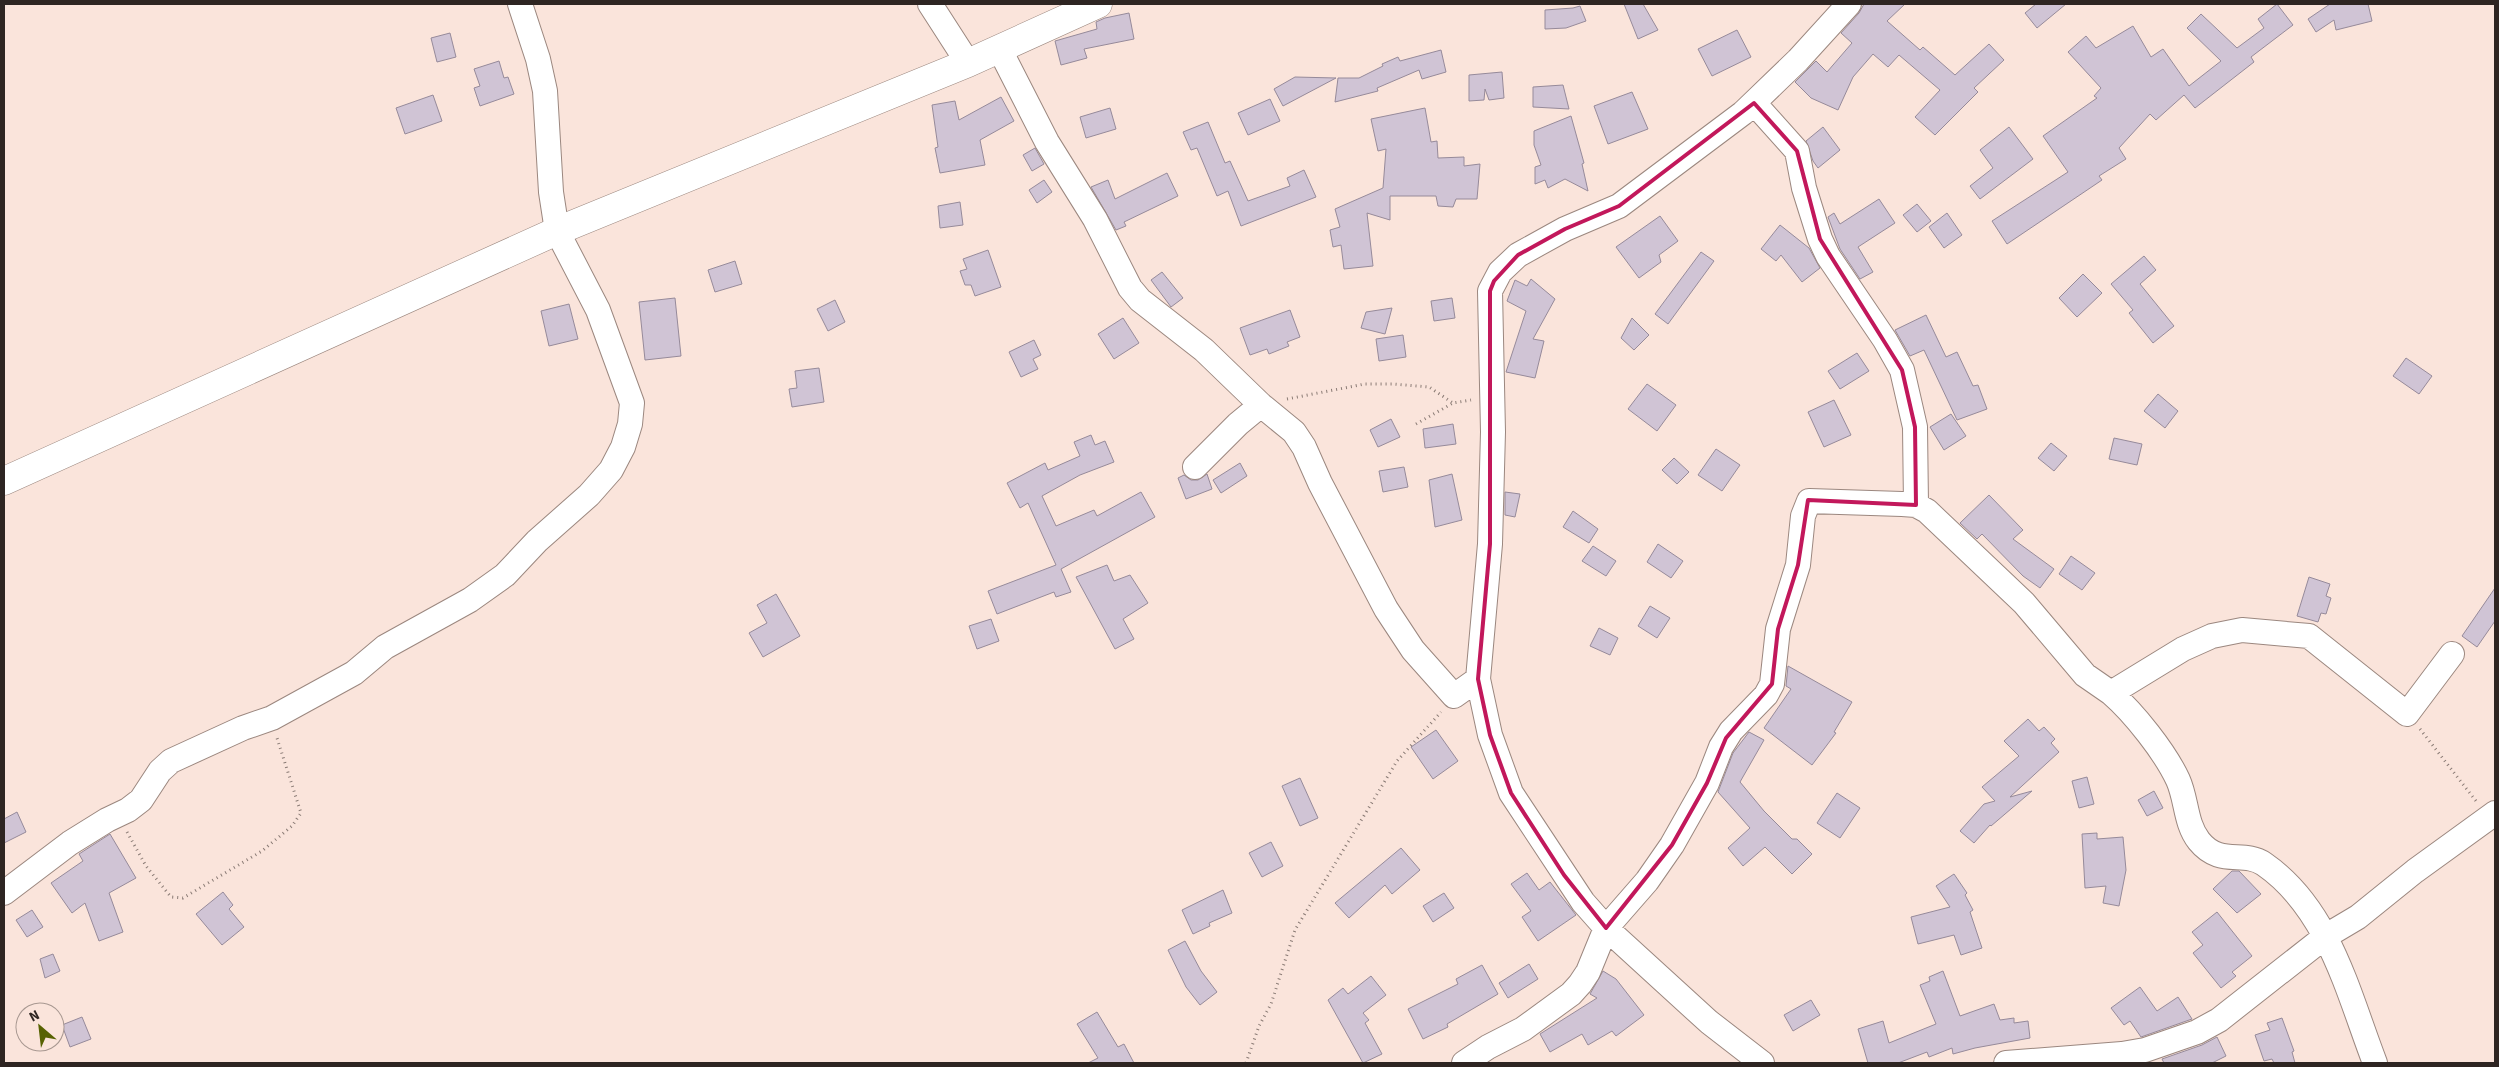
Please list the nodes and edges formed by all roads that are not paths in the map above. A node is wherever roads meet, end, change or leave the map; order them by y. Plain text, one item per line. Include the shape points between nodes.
1 (520, 4) edge
2 (930, 4) edge
3 (1098, 4) edge
4 (1849, 4) edge
5 (999, 48) junction
6 (968, 63) junction
7 (1754, 103) junction
8 (557, 230) junction
9 (1261, 405) junction
10 (1195, 467) dead end
11 (4, 481) edge
12 (1916, 505) junction
13 (2452, 654) dead end
14 (1478, 679) junction
15 (2111, 693) junction
16 (2492, 815) edge
17 (4, 893) edge
18 (1606, 928) junction
19 (2326, 936) junction
20 (1464, 1063) edge
21 (1762, 1063) edge
22 (2006, 1063) edge
23 (2375, 1063) edge

1 - 8 street via 545,91 551,192
2 - 6 street
3 - 5 street
4 - 7 street
5 - 6 street
5 - 9 street via 1047,142 1135,294 1204,350
6 - 8 street
7 - 12 street via 1797,151 1804,188 1824,248 1902,370 1915,427
7 - 14 street via 1619,206 1565,229 1518,255 1494,281 1490,291 1493,432 1490,535
8 - 11 street
8 - 17 street via 598,310 632,403 623,447 611,470 590,495 537,541 505,575 470,600 385,647 354,673 272,718 171,761 160,770 141,800 70,843
9 - 10 street
9 - 14 street via 1280,418 1304,447 1386,609 1414,650 1454,696
12 - 15 street via 1927,511 1999,577 2085,675
12 - 18 street via 1807,502 1798,565 1778,629 1772,684 1756,707 1726,738 1707,783 1672,845 1647,881
13 - 15 street via 2407,714 2309,636 2242,630 2212,636 2183,649
14 - 18 street via 1490,735 1511,793 1583,902
15 - 19 street via 2141,726 2178,780 2188,820 2200,843 2220,856 2252,858 2263,863 2291,886
16 - 19 street via 2415,870 2358,917
18 - 20 street via 1588,972 1571,994 1523,1029
18 - 21 street via 1709,1022
19 - 22 street via 2218,1020 2197,1032 2145,1050 2122,1054
19 - 23 street

